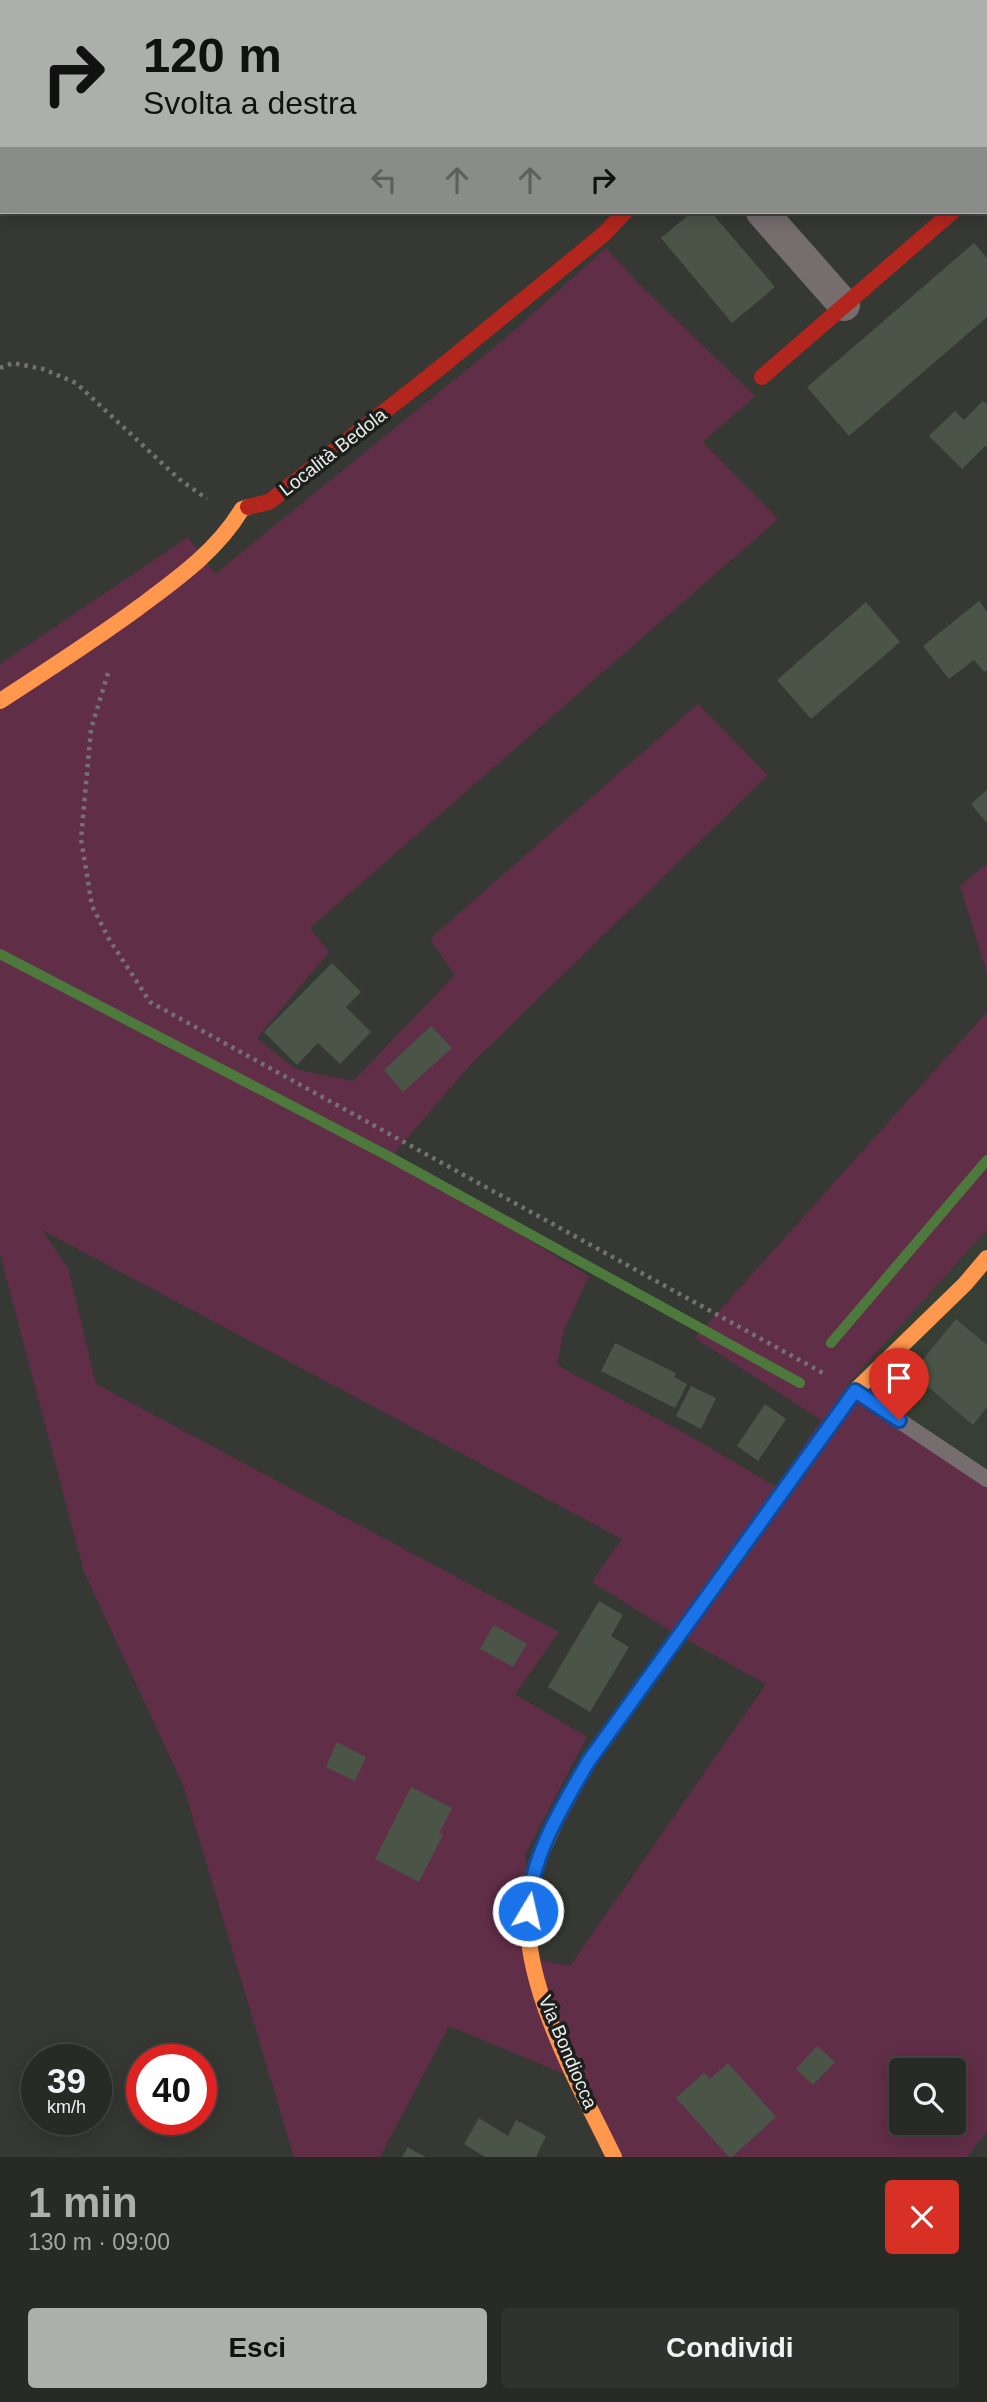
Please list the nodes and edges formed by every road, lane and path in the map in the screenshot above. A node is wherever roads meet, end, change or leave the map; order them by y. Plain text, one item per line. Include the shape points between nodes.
1 (623, 214) edge
2 (764, 214) edge
3 (950, 214) edge
4 (844, 305) junction
5 (0, 368) edge
6 (762, 377) dead end
7 (242, 509) junction
8 (109, 669) dead end
9 (0, 701) edge
10 (987, 1258) edge
11 (855, 1391) junction
12 (987, 1479) edge
13 (614, 2157) edge

1 - 7 street, Località Bedola via 478,337 269,502
2 - 4 street
3 - 4 street
4 - 6 street
5 - 7 path via 13,363 76,383 179,479 211,501
7 - 9 street via 231,529 204,556 123,621
8 - 11 path via 91,729 81,839 92,906 150,1002
10 - 11 street, Via Bondiocca
11 - 12 lane
11 - 13 street, Via Bondiocca via 588,1762 558,1814 529,1891 527,1931 538,1979 553,2025

